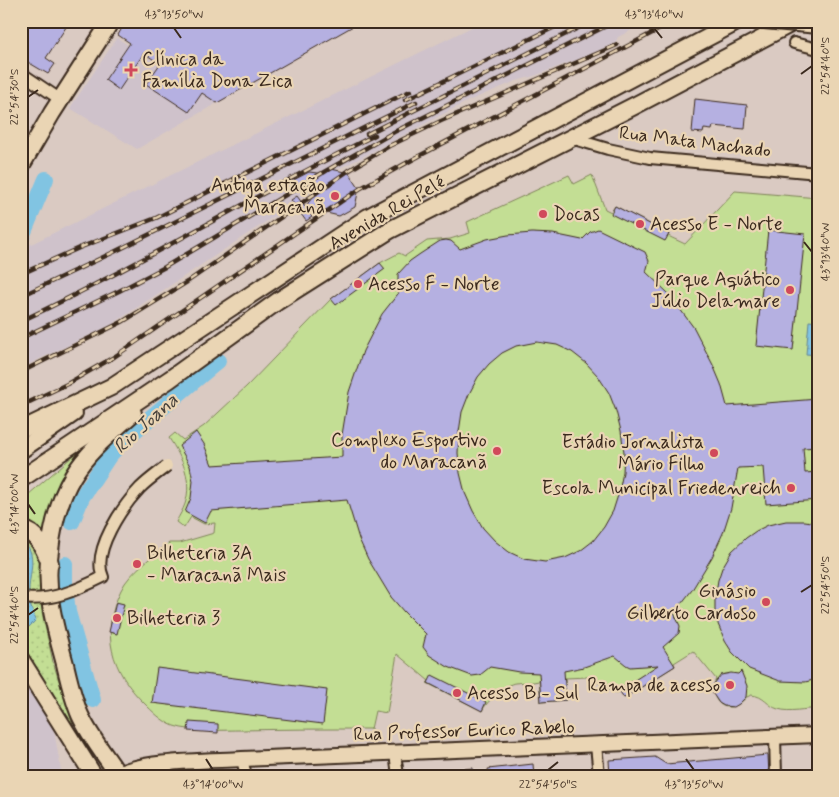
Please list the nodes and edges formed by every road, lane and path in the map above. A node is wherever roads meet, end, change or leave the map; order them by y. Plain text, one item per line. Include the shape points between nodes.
1 (112, 21) edge
2 (739, 21) edge
3 (761, 21) edge
4 (796, 21) edge
5 (818, 28) edge
6 (794, 43) dead end
7 (818, 49) edge
8 (21, 73) edge
9 (61, 100) junction
10 (570, 138) junction
11 (26, 147) edge
12 (21, 166) edge
13 (818, 174) edge
14 (294, 266) junction
15 (289, 294) junction
16 (170, 379) junction
17 (111, 387) junction
18 (21, 430) edge
19 (21, 450) edge
20 (167, 466) dead end
21 (21, 479) edge
22 (21, 529) edge
23 (50, 563) junction
24 (21, 598) edge
25 (21, 660) edge
26 (818, 735) edge
27 (775, 736) junction
28 (596, 745) junction
29 (77, 751) junction
30 (395, 753) junction
31 (242, 758) junction
32 (117, 775) edge
33 (82, 776) edge
34 (94, 776) edge
35 (246, 776) edge
36 (398, 776) edge
37 (599, 776) edge
38 (776, 776) edge

1 - 9 main road
2 - 14 main road, Avenida Rei Pelé via 418,189 368,217
3 - 5 street, bridge
4 - 10 main road, Avenida Rei Pelé
6 - 7 street
8 - 9 street
9 - 11 main road
10 - 13 street, Rua Mata Machado via 650,158
10 - 15 main road, Avenida Rei Pelé via 390,230
11 - 12 main road
14 - 15 main road
14 - 17 main road, Avenida Rei Pelé
15 - 16 main road, Avenida Rei Pelé
16 - 21 main road, Avenida Rei Pelé
16 - 23 main road via 104,439 73,476 54,525
17 - 18 main road, Avenida Rei Pelé
17 - 19 main road
20 - 24 street, bridge via 139,490 117,519 100,558 103,577 63,595 44,599
22 - 23 main road via 39,541
23 - 32 main road via 50,604 74,698 85,726
25 - 29 main road
26 - 27 street, Rua Professor Eurico Rabelo
27 - 28 street, Rua Professor Eurico Rabelo
27 - 38 street
28 - 30 street, Rua Professor Eurico Rabelo
28 - 37 street
29 - 33 main road
29 - 34 main road
30 - 31 street, Rua Professor Eurico Rabelo
30 - 36 street
31 - 32 street, Rua Professor Eurico Rabelo via 153,765
31 - 35 street

